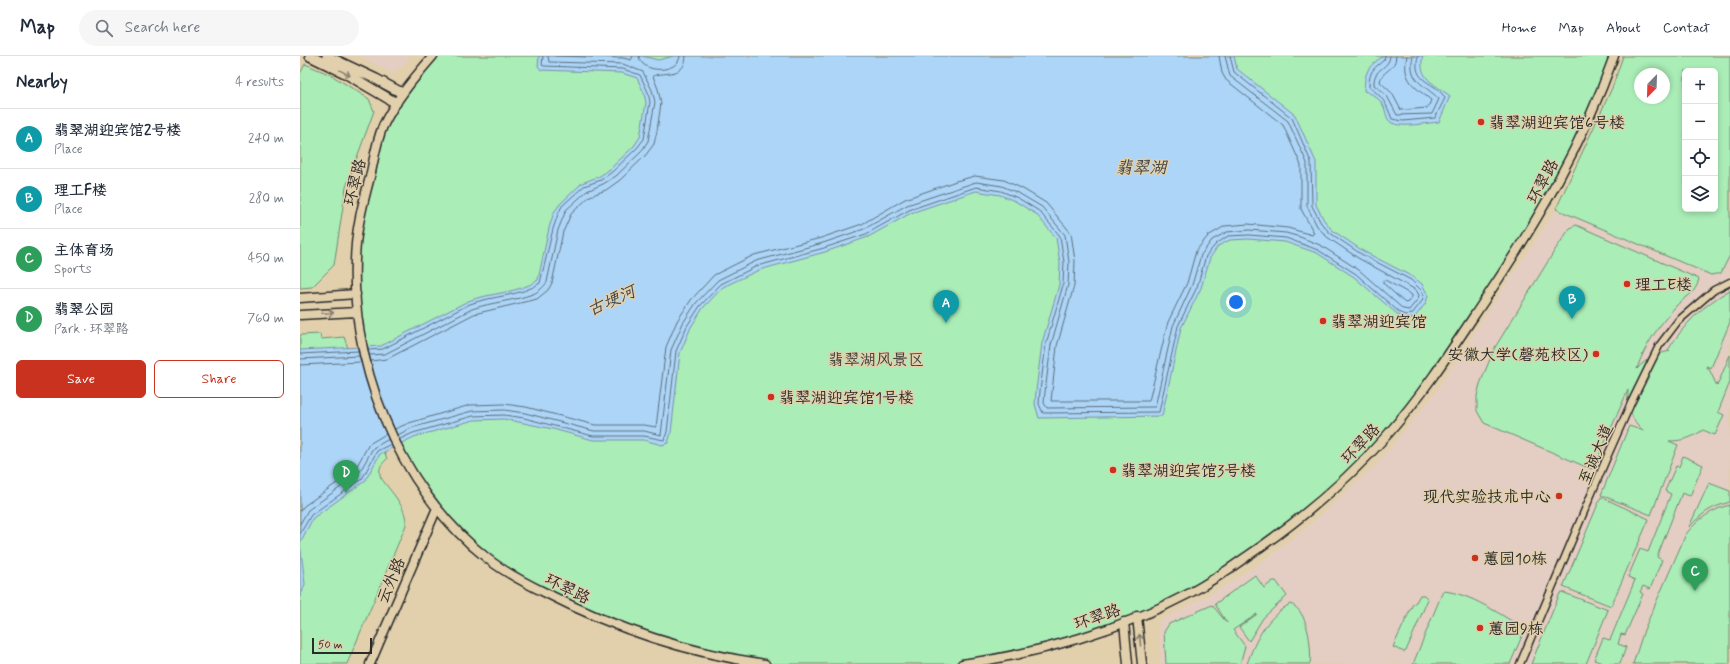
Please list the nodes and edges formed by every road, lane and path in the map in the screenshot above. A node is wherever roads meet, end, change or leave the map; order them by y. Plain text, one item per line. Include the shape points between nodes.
1 (310, 56) edge
2 (327, 56) edge
3 (433, 56) edge
4 (1614, 56) edge
5 (402, 93) junction
6 (396, 103) junction
7 (1730, 282) edge
8 (356, 294) junction
9 (300, 298) edge
10 (357, 312) junction
11 (300, 315) edge
12 (437, 508) junction
13 (1137, 616) junction
14 (1124, 622) junction
15 (370, 664) edge
16 (765, 664) edge
17 (962, 664) edge
18 (1128, 664) edge
19 (1142, 664) edge
20 (1520, 664) edge

1 -> 6 main road
2 - 5 main road
3 - 5 street, 环翠路
4 - 13 street, 环翠路 via 1580,138 1536,220 1436,373 1389,433 1325,497 1264,545 1210,581 1171,602
5 - 6 street, 环翠路
6 - 8 street, 环翠路 via 382,128 360,214 356,246
7 - 20 street, 至诚大道 via 1714,290 1678,321 1659,346 1607,457
8 - 9 street
8 - 10 street, 环翠路
11 -> 10 street
10 - 12 street, 环翠路 via 373,388 382,414 406,461
12 - 15 street, 云外路
12 - 16 street, 环翠路 via 461,536 496,564 577,609 669,643
13 - 14 street, 环翠路
19 -> 13 street
14 - 17 street, 环翠路 via 1029,651
14 - 18 street

